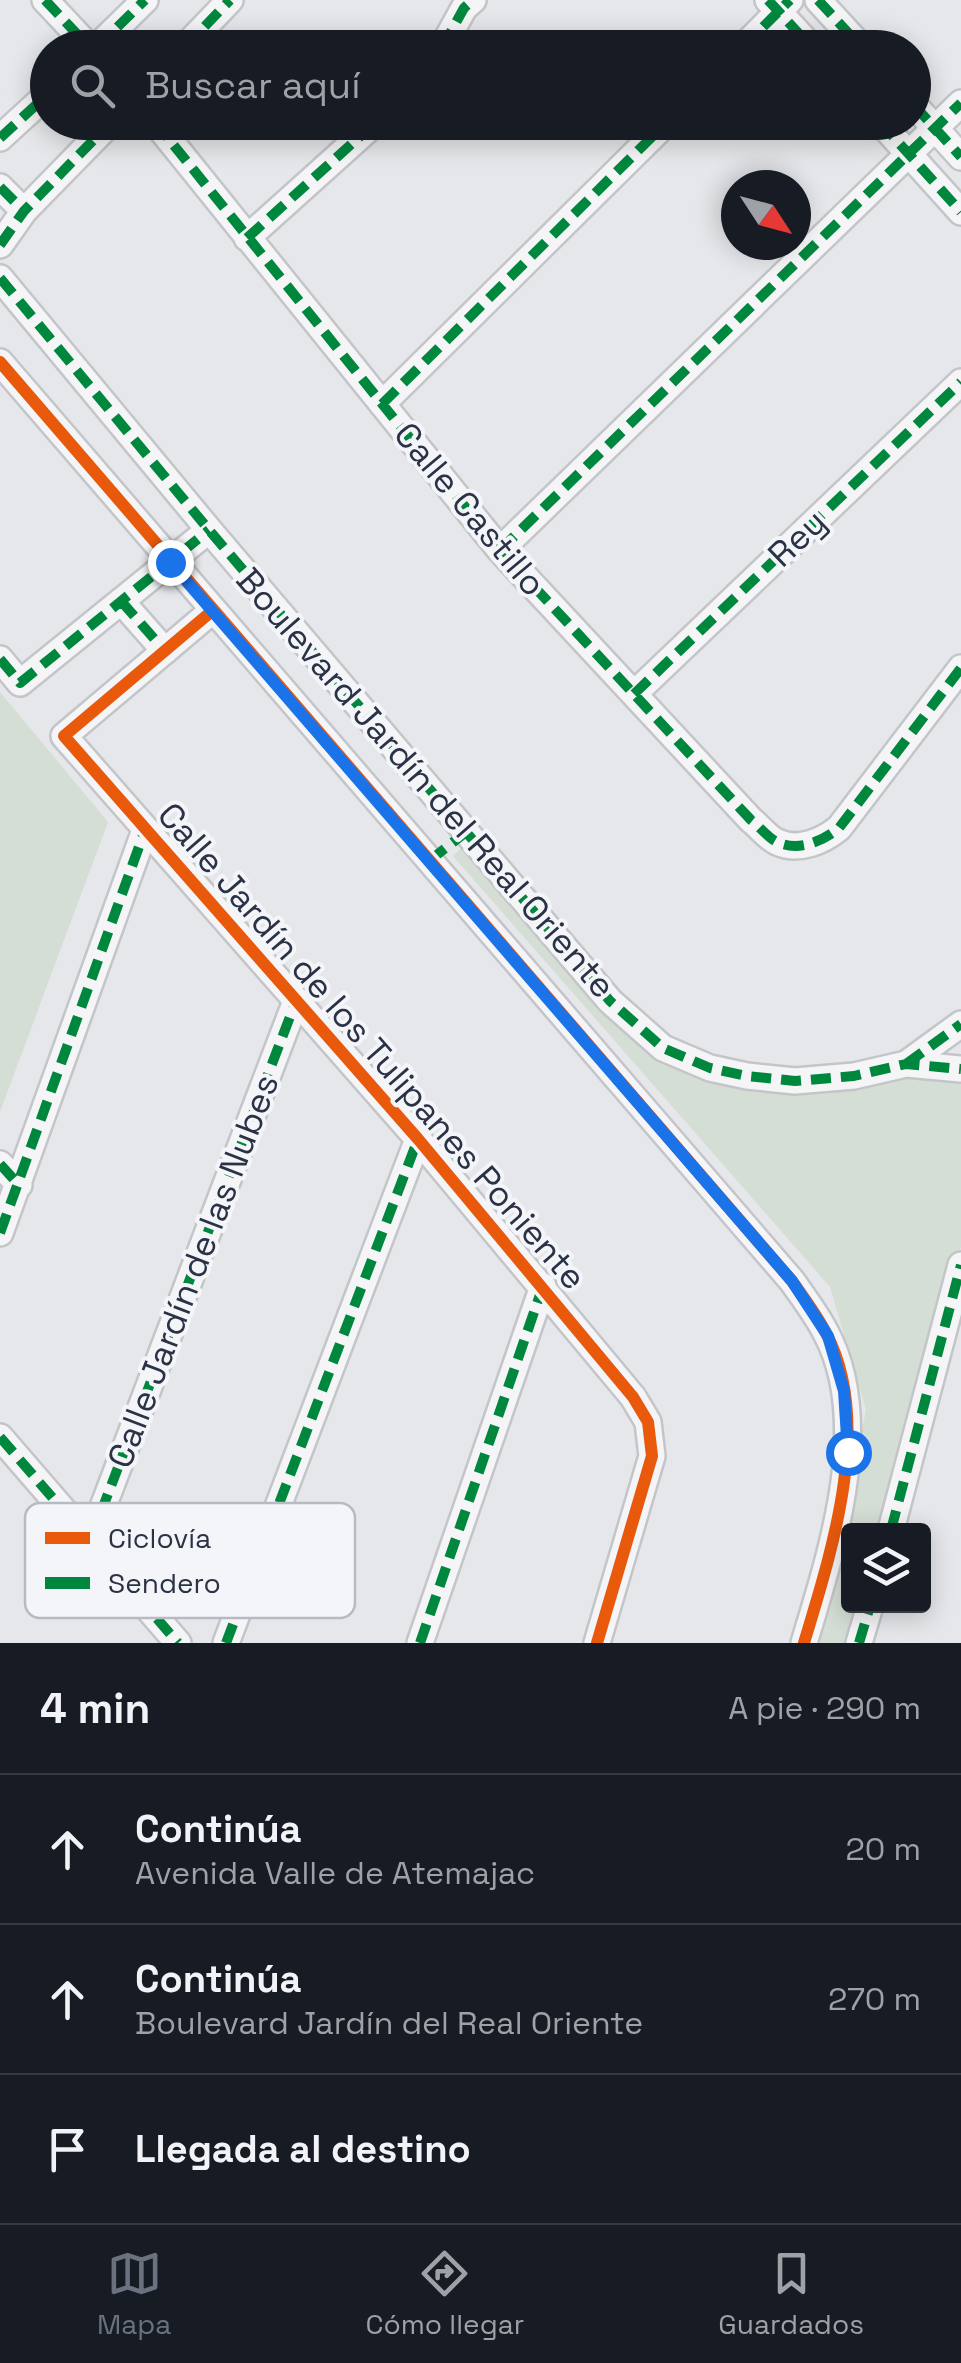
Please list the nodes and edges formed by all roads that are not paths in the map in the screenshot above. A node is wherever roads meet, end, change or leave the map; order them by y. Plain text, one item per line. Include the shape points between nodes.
1 (45, 0) edge
2 (146, 0) edge
3 (230, 0) edge
4 (818, 0) edge
5 (465, 3) edge
6 (779, 4) edge
7 (75, 30) edge
8 (113, 30) edge
9 (201, 30) edge
10 (451, 30) edge
11 (757, 30) edge
12 (798, 30) edge
13 (846, 30) edge
14 (961, 103) edge
15 (30, 110) edge
16 (931, 124) edge
17 (935, 128) junction
18 (931, 132) edge
19 (0, 138) edge
20 (93, 140) edge
21 (168, 140) edge
22 (356, 140) edge
23 (648, 140) edge
24 (896, 140) edge
25 (923, 140) edge
26 (908, 154) junction
27 (961, 157) edge
28 (0, 186) edge
29 (24, 211) junction
30 (961, 212) edge
31 (247, 238) junction
32 (0, 245) edge
33 (0, 278) edge
34 (0, 362) edge
35 (961, 382) edge
36 (382, 404) junction
37 (210, 530) junction
38 (500, 550) junction
39 (170, 562) junction
40 (121, 602) junction
41 (212, 611) junction
42 (165, 650) junction
43 (0, 659) edge
44 (961, 668) edge
45 (634, 694) junction
46 (145, 830) junction
47 (466, 832) junction
48 (429, 861) junction
49 (296, 1000) junction
50 (961, 1024) edge
51 (906, 1064) junction
52 (961, 1069) edge
53 (418, 1140) junction
54 (0, 1164) edge
55 (19, 1185) junction
56 (0, 1234) edge
57 (961, 1265) edge
58 (543, 1286) junction
59 (0, 1438) edge
60 (57, 1503) edge
61 (104, 1503) edge
62 (279, 1503) edge
63 (892, 1523) edge
64 (868, 1613) edge
65 (156, 1618) edge
66 (236, 1618) edge
67 (178, 1643) edge
68 (226, 1643) edge
69 (420, 1643) edge
70 (597, 1643) edge
71 (804, 1643) edge
72 (859, 1643) edge

1 - 7 street
2 - 8 street
3 - 9 street
4 - 13 street
5 - 10 street
6 - 11 street
6 - 12 street
14 - 17 street
15 - 19 street
16 - 17 street
17 - 18 street
17 - 27 street
20 - 29 street
21 - 31 street, Calle Castillo
22 - 31 street
23 - 36 street
24 - 26 street
25 - 26 street
26 - 30 street
26 - 38 street
28 - 29 street
29 - 32 street
31 - 36 street, Calle Castillo
33 - 37 street, Boulevard Jardín del Real Oriente
34 - 39 street, Boulevard Jardín del Real Oriente
35 - 45 street, Rey
36 - 38 street, Calle Castillo
37 - 39 street
37 - 47 street, Boulevard Jardín del Real Oriente
38 - 45 street, Calle Castillo
39 - 40 street
39 - 41 street, Boulevard Jardín del Real Oriente
40 - 42 street
40 - 43 street via 20,683
41 - 42 street
41 - 48 street, Boulevard Jardín del Real Oriente
42 - 46 street, Calle Jardín de los Tulipanes Poniente via 64,736
44 - 45 street, Calle Castillo via 840,828 822,842 799,845 777,842 751,820
46 - 49 street, Calle Jardín de los Tulipanes Poniente
46 - 55 street
47 - 48 street
47 - 51 street, Boulevard Jardín del Real Oriente via 610,1000 663,1048 710,1068 795,1081
48 - 71 street, Boulevard Jardín del Real Oriente via 792,1281 828,1336 844,1391 848,1452 831,1552
49 - 53 street, Calle Jardín de los Tulipanes Poniente
49 - 61 street, Calle Jardín de las Nubes
50 - 51 street
51 - 52 street, Boulevard Jardín del Real Oriente
53 - 58 street, Calle Jardín de los Tulipanes Poniente
53 - 62 street
54 - 55 street
55 - 56 street
57 - 63 street
58 - 69 street
58 - 70 street, Calle Jardín de los Tulipanes Poniente via 648,1422 652,1456
59 - 60 street
64 - 72 street
65 - 67 street
66 - 68 street

